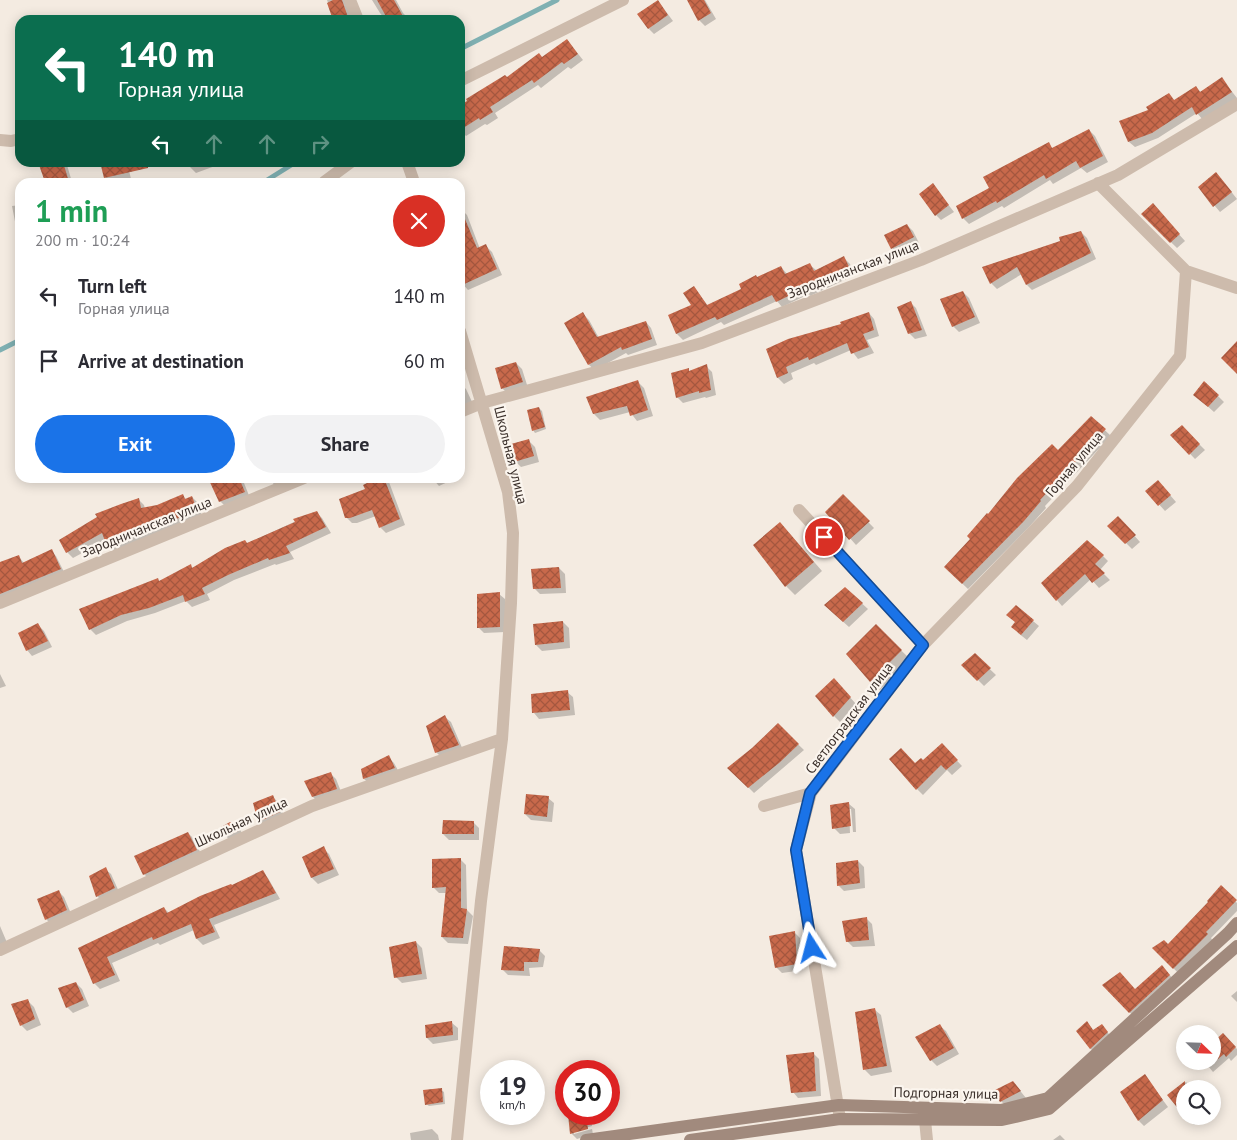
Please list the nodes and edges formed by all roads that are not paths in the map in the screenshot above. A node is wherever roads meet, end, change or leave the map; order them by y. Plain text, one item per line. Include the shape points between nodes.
1 (350, 0) edge
2 (623, 0) edge
3 (356, 15) edge
4 (465, 79) edge
5 (1237, 104) edge
6 (0, 140) edge
7 (15, 140) edge
8 (344, 167) edge
9 (329, 178) edge
10 (1098, 183) junction
11 (1186, 271) junction
12 (1237, 288) edge
13 (465, 347) edge
14 (482, 403) junction
15 (465, 410) edge
16 (292, 483) edge
17 (799, 510) dead end
18 (0, 603) edge
19 (923, 645) junction
20 (911, 661) joint
21 (502, 739) junction
22 (810, 793) junction
23 (764, 806) dead end
24 (1237, 923) edge
25 (1237, 946) edge
26 (0, 950) edge
27 (839, 1104) junction
28 (924, 1113) junction
29 (840, 1119) junction
30 (457, 1140) edge
31 (586, 1140) edge
32 (690, 1140) edge
33 (927, 1140) edge

1 - 3 street
2 - 4 street
5 - 10 street, Зародничанская улица via 1118,175
6 - 7 street
8 - 9 street
10 - 11 street
10 - 14 street, Зародничанская улица via 921,260 702,343
11 - 12 street
11 - 19 street, Горная улица via 1180,356 1077,486
13 - 14 street, Школьная улица
14 - 15 street, Зародничанская улица
14 - 21 street, Школьная улица via 508,492 513,533 512,603
16 - 18 street, Зародничанская улица
17 - 19 street
19 - 20 street, Горная улица
20 - 22 street, Светлоградская улица
21 - 26 street, Школьная улица via 312,806
21 - 30 street, Школьная улица via 480,901
22 - 23 street
22 - 27 street, Светлоградская улица via 796,850
24 - 28 street, Подгорная улица via 1048,1098 1001,1110
25 - 28 street via 1049,1109 1002,1120
27 - 28 street, Подгорная улица
27 - 29 street, Светлоградская улица
27 - 31 street, Подгорная улица
28 - 29 street
28 - 33 street
29 - 32 street

